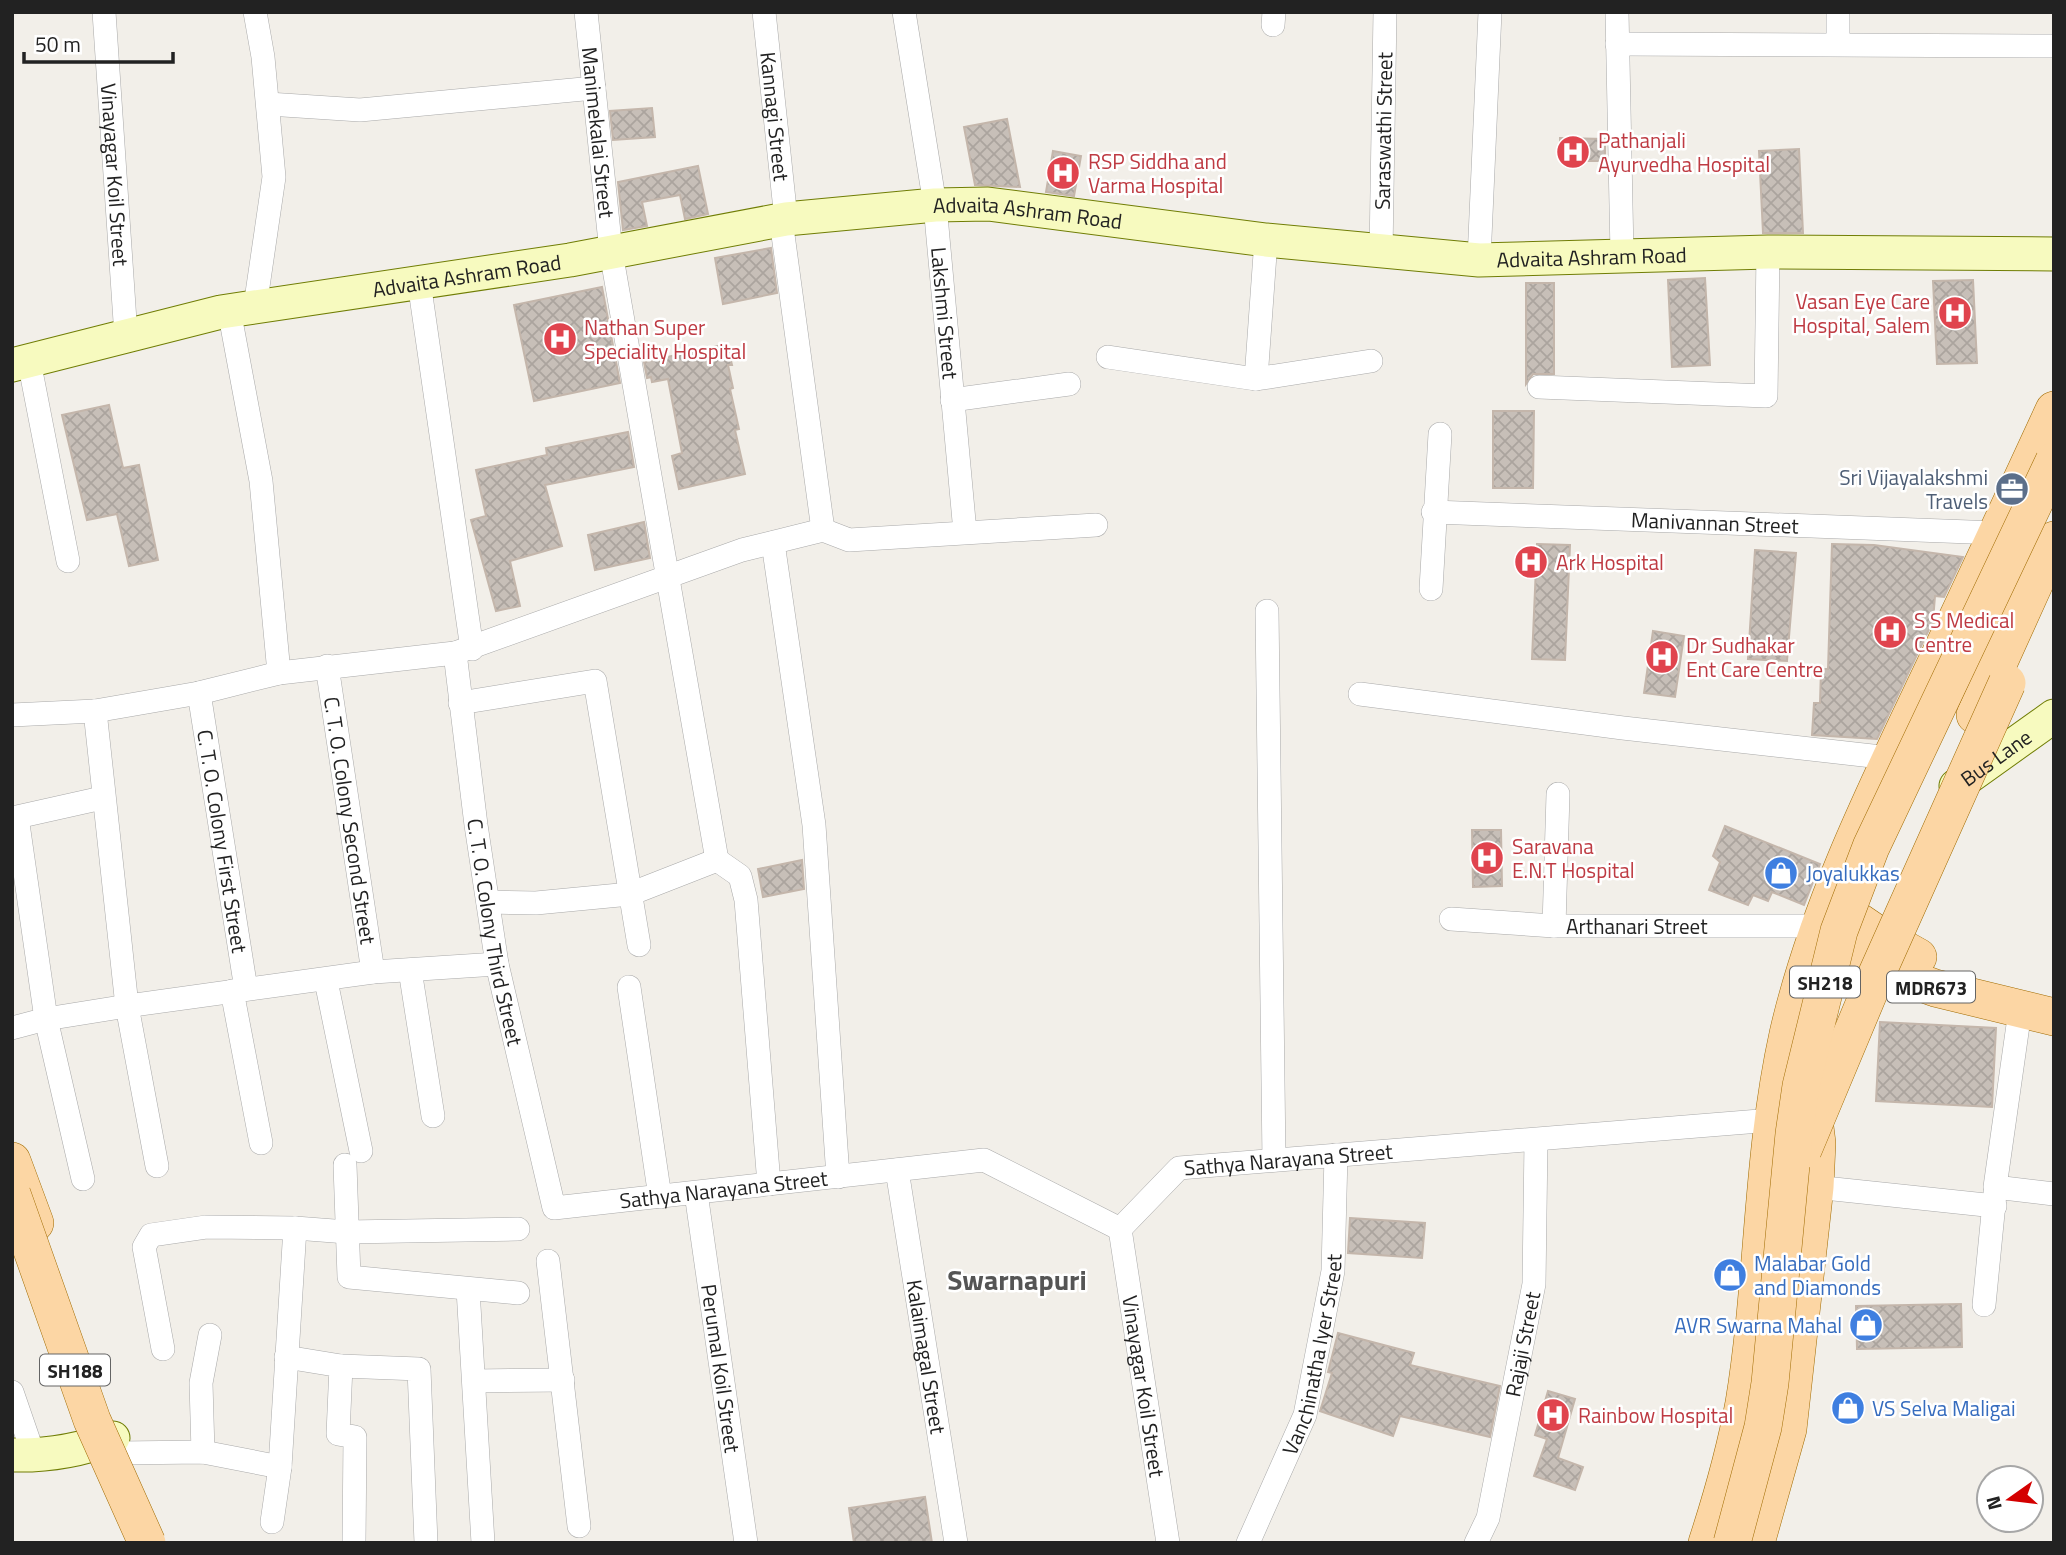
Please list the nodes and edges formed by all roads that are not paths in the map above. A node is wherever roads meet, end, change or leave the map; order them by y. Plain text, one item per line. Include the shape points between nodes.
1 (103, 12) edge
2 (255, 12) edge
3 (586, 12) edge
4 (764, 12) edge
5 (904, 12) edge
6 (1385, 12) edge
7 (1490, 12) edge
8 (1617, 12) edge
9 (1838, 12) edge
10 (1838, 43) junction
11 (1617, 44) junction
12 (2054, 46) edge
13 (594, 88) junction
14 (268, 104) junction
15 (935, 205) junction
16 (783, 220) junction
17 (1266, 240) junction
18 (611, 252) junction
19 (1381, 252) junction
20 (1768, 252) junction
21 (1622, 254) junction
22 (2054, 254) edge
23 (1479, 260) junction
24 (419, 282) junction
25 (242, 308) junction
26 (126, 336) junction
27 (1108, 357) dead end
28 (1371, 361) dead end
29 (20, 363) edge
30 (1256, 379) junction
31 (1069, 384) dead end
32 (1539, 387) dead end
33 (952, 400) junction
34 (2054, 410) edge
35 (1440, 434) dead end
36 (2054, 461) edge
37 (2054, 507) edge
38 (1433, 512) junction
39 (1096, 525) dead end
40 (822, 530) junction
41 (965, 533) junction
42 (1997, 533) junction
43 (2054, 540) edge
44 (773, 543) junction
45 (68, 561) dead end
46 (667, 578) junction
47 (2054, 580) edge
48 (1431, 589) dead end
49 (1267, 611) dead end
50 (464, 651) junction
51 (327, 666) junction
52 (279, 673) junction
53 (199, 694) junction
54 (1360, 694) dead end
55 (460, 703) junction
56 (95, 711) junction
57 (12, 715) edge
58 (2054, 716) edge
59 (1890, 758) junction
60 (1558, 794) dead end
61 (102, 798) junction
62 (1938, 799) junction
63 (717, 860) junction
64 (630, 894) junction
65 (488, 902) junction
66 (1825, 916) junction
67 (1451, 919) dead end
68 (1554, 926) junction
69 (639, 944) dead end
70 (1872, 946) junction
71 (497, 964) junction
72 (410, 970) junction
73 (373, 972) junction
74 (326, 981) junction
75 (629, 987) dead end
76 (239, 990) junction
77 (2054, 995) edge
78 (127, 1006) junction
79 (2037, 1014) edge
80 (46, 1019) junction
81 (12, 1028) edge
82 (433, 1116) dead end
83 (1772, 1120) junction
84 (1536, 1141) junction
85 (261, 1143) dead end
86 (1803, 1150) junction
87 (1336, 1155) junction
88 (1274, 1160) junction
89 (12, 1161) edge
90 (157, 1166) dead end
91 (897, 1170) junction
92 (838, 1177) junction
93 (83, 1179) dead end
94 (769, 1184) junction
95 (1815, 1187) junction
96 (696, 1192) junction
97 (12, 1194) edge
98 (2054, 1194) edge
99 (660, 1196) junction
100 (1995, 1196) junction
101 (554, 1208) joint
102 (12, 1221) edge
103 (295, 1228) junction
104 (518, 1228) dead end
105 (1120, 1228) junction
106 (347, 1232) junction
107 (548, 1261) dead end
108 (468, 1289) junction
109 (518, 1293) dead end
110 (1984, 1305) dead end
111 (209, 1335) dead end
112 (163, 1349) dead end
113 (286, 1357) junction
114 (341, 1366) junction
115 (563, 1380) junction
116 (474, 1381) junction
117 (12, 1392) edge
118 (107, 1446) junction
119 (203, 1452) junction
120 (23, 1455) edge
121 (280, 1467) junction
122 (272, 1522) dead end
123 (579, 1526) dead end
124 (1721, 1526) edge
125 (132, 1543) edge
126 (147, 1543) edge
127 (161, 1543) edge
128 (354, 1543) edge
129 (426, 1543) edge
130 (483, 1543) edge
131 (746, 1543) edge
132 (956, 1543) edge
133 (1168, 1543) edge
134 (1248, 1543) edge
135 (1476, 1543) edge
136 (1748, 1543) edge
137 (1756, 1543) edge

1 - 26 street, Vinayagar Koil Street
2 - 14 street
3 - 13 street, Manimekalai Street
4 - 16 street, Kannagi Street
5 - 15 street, Lakshmi Street
6 - 19 street, Saraswathi Street
7 - 23 street
8 - 11 street
9 - 10 street
10 - 11 street
10 - 12 street
11 - 21 street
13 - 14 street via 360,110
13 - 18 street, Manimekalai Street
14 - 25 street via 274,177
15 - 16 street, Advaita Ashram Road
15 - 17 street, Advaita Ashram Road via 988,204
15 - 33 street, Lakshmi Street
16 - 18 street, Advaita Ashram Road
16 - 40 street, Kannagi Street
17 - 19 street, Advaita Ashram Road
17 - 30 street
18 - 24 street, Advaita Ashram Road
18 - 46 street, Manimekalai Street
19 - 23 street, Advaita Ashram Road
20 - 21 street, Advaita Ashram Road
20 - 22 street, Advaita Ashram Road
20 - 32 street via 1766,396
21 - 23 street, Advaita Ashram Road
24 - 25 street, Advaita Ashram Road
24 - 50 street, C. T. O. Colony Third Street
25 - 26 street, Advaita Ashram Road
25 - 52 street
26 - 29 street, Advaita Ashram Road
27 - 30 street
28 - 30 street
29 - 45 street
31 - 33 street
33 - 41 street, Lakshmi Street
34 - 42 main road
35 - 38 street
36 - 124 main road, SH218, bridge via 1871,847 1839,931 1801,1086 1770,1383 1752,1475
37 - 86 main road, bridge via 1876,886 1814,1085
38 - 42 street, Manivannan Street
38 - 48 street
39 - 41 street
40 - 41 street via 849,540
40 - 44 street
42 - 59 main road
43 - 62 main road
44 - 46 street
44 - 92 street via 814,825
46 - 50 street
46 - 63 street, Manimekalai Street
47 - 86 main road, SH218, bridge
49 - 88 street
50 - 51 street
50 - 55 street, C. T. O. Colony Third Street
51 - 52 street
51 - 73 street, C. T. O. Colony Second Street
52 - 53 street
53 - 56 street
53 - 76 street, C. T. O. Colony First Street
54 - 59 street
55 - 64 street via 595,681
55 - 65 street, C. T. O. Colony Third Street
56 - 57 street
56 - 61 street
58 - 62 street, Bus Lane
59 - 66 main road
60 - 68 street
61 - 78 street
61 - 80 street via 17,817
62 - 70 main road
63 - 64 street
63 - 94 street via 740,876 746,900
64 - 65 street via 536,903
64 - 69 street
65 - 71 street, C. T. O. Colony Third Street
66 - 68 street, Arthanari Street via 1806,926
66 - 70 main road, MDR673
66 - 83 main road via 1789,1031
67 - 68 street, Arthanari Street
70 - 77 main road
70 - 79 main road, MDR673 via 1935,988
70 - 95 main road via 1818,1089 1812,1117 1818,1143
71 - 72 street
71 - 101 street, C. T. O. Colony Third Street
72 - 73 street
72 - 82 street
73 - 74 street
74 - 76 street
74 - 106 street via 353,1158
75 - 99 street
76 - 78 street
76 - 85 street, C. T. O. Colony First Street
78 - 80 street
78 - 90 street
79 - 100 street
80 - 81 street
80 - 93 street
83 - 84 street, Sathya Narayana Street
83 - 124 main road via 1751,1347
84 - 87 street, Sathya Narayana Street
84 - 135 street, Rajaji Street via 1534,1284 1488,1518
86 - 136 main road via 1790,1337 1778,1428
87 - 88 street, Sathya Narayana Street
87 - 134 street, Vanchinatha Iyer Street via 1334,1272 1306,1415
88 - 105 street, Sathya Narayana Street via 1179,1168
89 - 118 main road
91 - 92 street, Sathya Narayana Street
91 - 105 street, Sathya Narayana Street via 984,1160
91 - 132 street, Kalaimagal Street
92 - 94 street, Sathya Narayana Street
94 - 96 street, Sathya Narayana Street
95 - 100 street
95 - 137 main road via 1788,1429
96 - 99 street, Sathya Narayana Street
96 - 131 street, Perumal Koil Street
97 - 126 main road, SH188, bridge via 92,1420
98 - 100 street
99 - 101 street, Sathya Narayana Street
100 - 110 street
102 - 118 main road
103 - 106 street
103 - 112 street via 206,1227 151,1235 144,1247
103 - 113 street
104 - 106 street
105 - 133 street, Vinayagar Koil Street
106 - 108 street via 349,1277
107 - 115 street
108 - 109 street
108 - 116 street
111 - 119 street via 201,1383
113 - 114 street
113 - 121 street
114 - 128 street via 338,1434 355,1437
114 - 129 street via 419,1369
115 - 116 street
115 - 123 street
116 - 130 street
117 - 120 street
118 - 119 street
118 - 120 street
118 - 125 main road
118 - 127 main road
119 - 121 street
121 - 122 street

